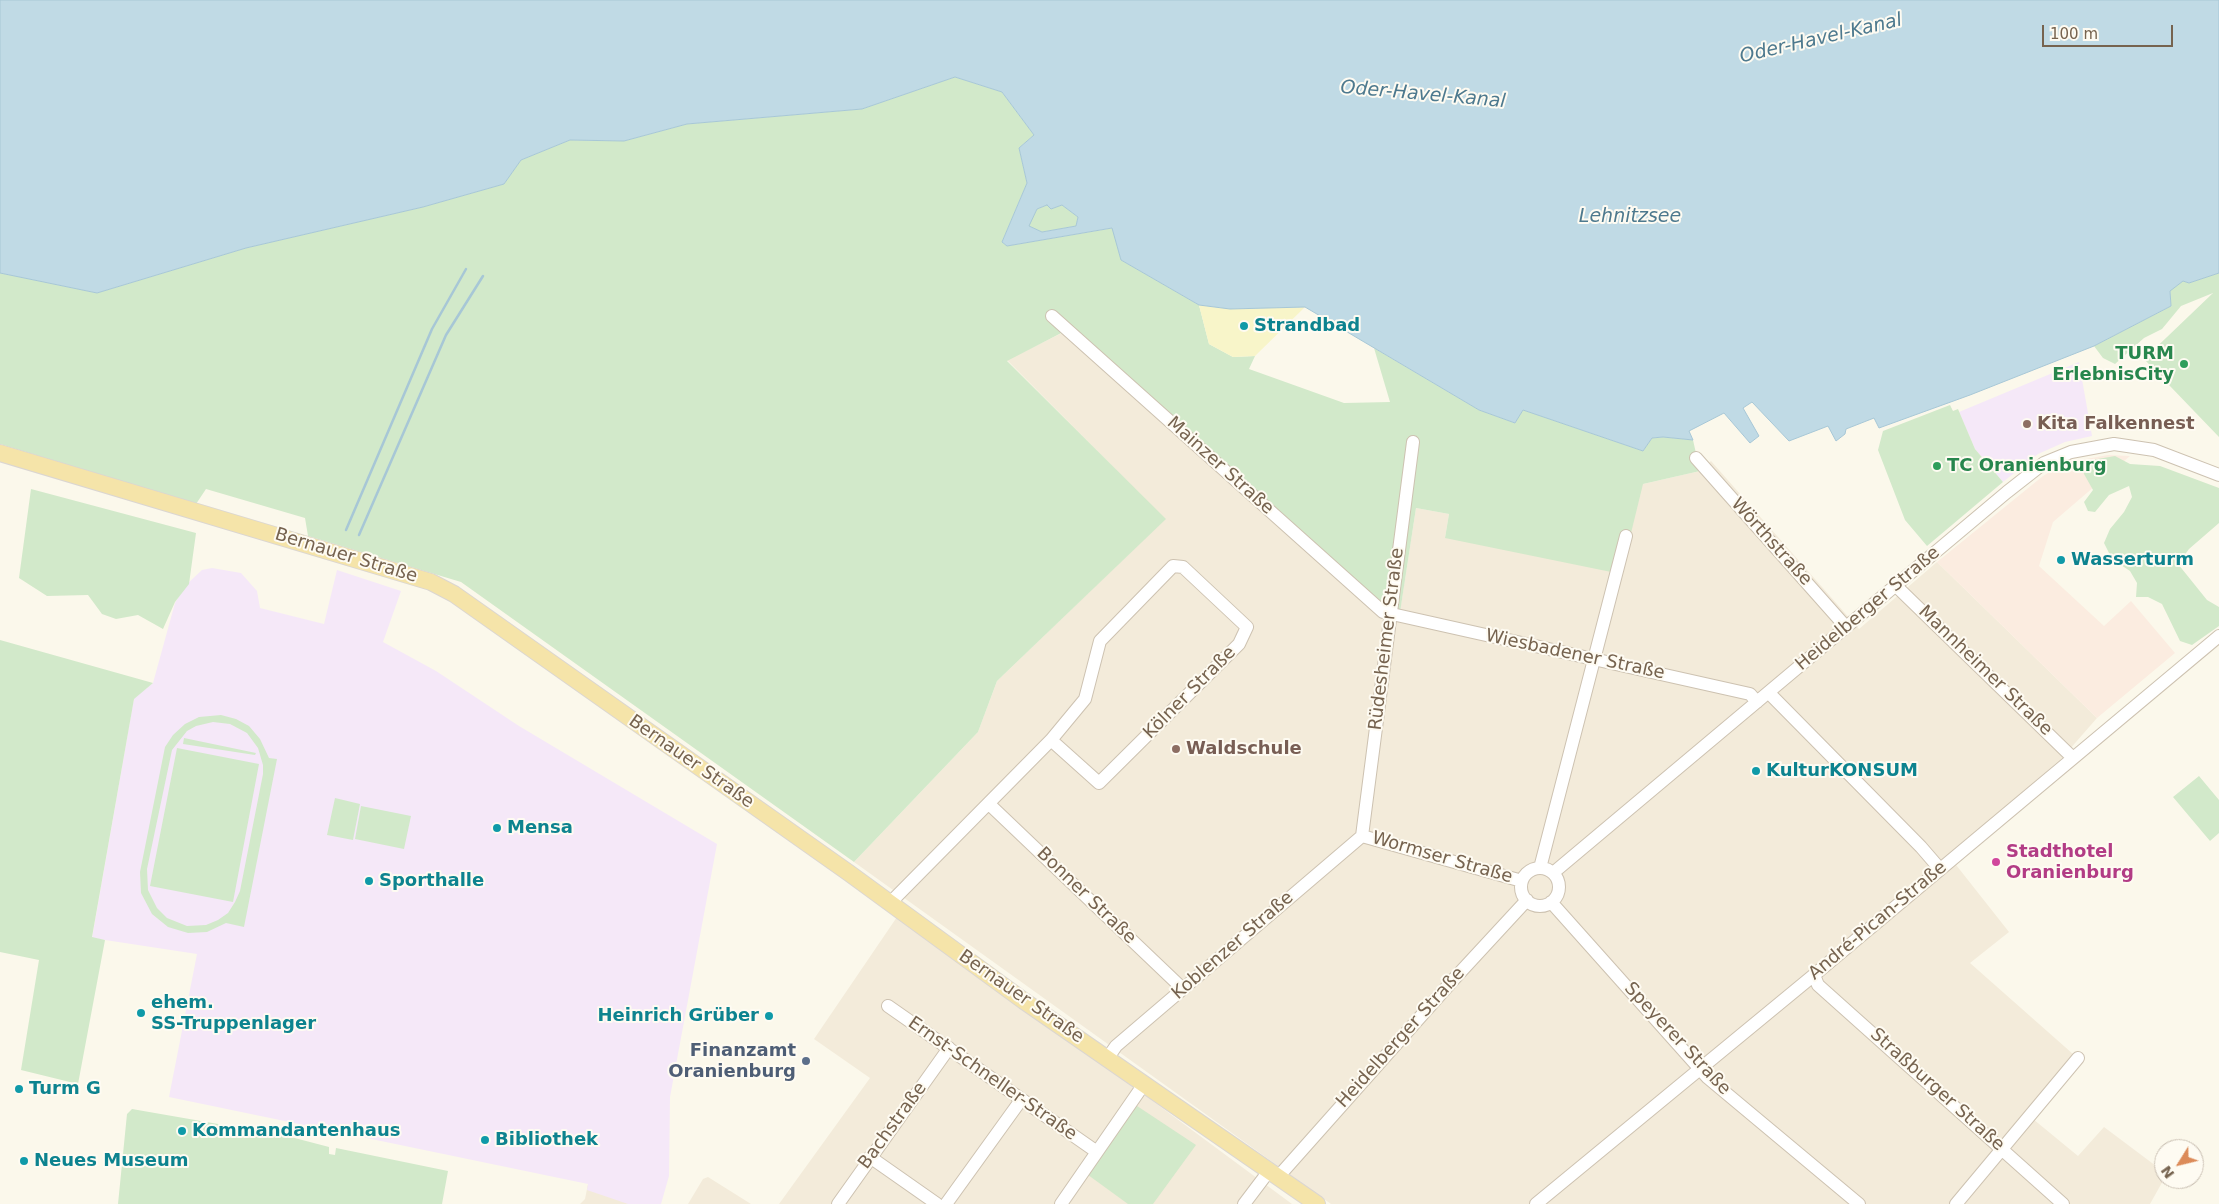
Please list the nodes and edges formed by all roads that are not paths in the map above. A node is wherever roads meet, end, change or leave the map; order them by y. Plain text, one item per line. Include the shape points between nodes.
1 (1052, 316) dead end
2 (1413, 442) dead end
3 (0, 454) edge
4 (1696, 458) dead end
5 (2219, 475) edge
6 (1626, 536) dead end
7 (1896, 585) junction
8 (1390, 614) junction
9 (1846, 627) junction
10 (2219, 636) edge
11 (1594, 660) junction
12 (1768, 693) junction
13 (1757, 702) junction
14 (1051, 740) junction
15 (2073, 758) junction
16 (989, 804) junction
17 (1362, 836) junction
18 (1540, 868) junction
19 (1940, 869) junction
20 (1553, 873) junction
21 (1522, 881) junction
22 (1527, 900) junction
23 (1551, 902) junction
24 (890, 903) junction
25 (1814, 975) junction
26 (1182, 989) junction
27 (888, 1006) dead end
28 (949, 1048) junction
29 (2078, 1058) dead end
30 (1107, 1059) junction
31 (1701, 1069) junction
32 (1144, 1084) junction
33 (1021, 1100) junction
34 (2003, 1148) junction
35 (1097, 1152) junction
36 (870, 1157) junction
37 (1273, 1174) junction
38 (838, 1204) edge
39 (937, 1204) edge
40 (946, 1204) edge
41 (1061, 1204) edge
42 (1244, 1204) edge
43 (1317, 1204) edge
44 (1536, 1204) edge
45 (1859, 1204) edge
46 (1956, 1204) edge
47 (2063, 1204) edge

1 - 8 street, Mainzer Straße via 1377,606
2 - 8 street, Rüdesheimer Straße
3 - 24 main road, Bernauer Straße via 431,582 454,594
4 - 9 street, Wörthstraße
5 - 7 street, Heidelberger Straße via 2134,445 2114,444 2071,452 2044,463 2027,475
6 - 11 street
7 - 9 street, Heidelberger Straße
7 - 15 street, Mannheimer Straße
8 - 11 street, Wiesbadener Straße
8 - 17 street, Rüdesheimer Straße
9 - 12 street, Heidelberger Straße
10 - 15 street, André-Pican-Straße
11 - 13 street, Wiesbadener Straße via 1750,694
11 - 18 street
12 - 13 street, Heidelberger Straße
12 - 19 street
13 - 20 street, Heidelberger Straße
14 - 14 street, Kölner Straße via 1099,783 1239,644 1247,628 1183,566 1173,566 1100,641 1085,699
14 - 16 street, Kölner Straße
15 - 19 street, André-Pican-Straße
16 - 24 street, Kölner Straße
16 - 26 street, Bonner Straße
17 - 21 street, Wormser Straße
17 - 26 street, Koblenzer Straße
18 - 20 street
18 - 21 street via 1529,872
19 - 25 street, André-Pican-Straße
20 - 23 street via 1559,890
21 - 22 street via 1522,892
22 - 23 street via 1541,906
22 - 37 street, Heidelberger Straße
23 - 31 street, Speyerer Straße
24 - 30 main road, Bernauer Straße
25 - 31 street, André-Pican-Straße
25 - 34 street, Straßburger Straße via 1818,985
26 - 30 street, Koblenzer Straße via 1116,1046
27 - 28 street, Ernst-Schneller-Straße
28 - 33 street, Ernst-Schneller-Straße
28 - 36 street, Bachstraße
29 - 34 street
30 - 32 main road, Bernauer Straße
31 - 44 street, André-Pican-Straße
31 - 45 street, Speyerer Straße
32 - 35 street
32 - 37 main road, Bernauer Straße
33 - 35 street, Ernst-Schneller-Straße
33 - 40 street
34 - 46 street
34 - 47 street, Straßburger Straße
35 - 41 street
36 - 38 street, Bachstraße
36 - 39 street
37 - 42 street, Heidelberger Straße
37 - 43 main road, Bernauer Straße

